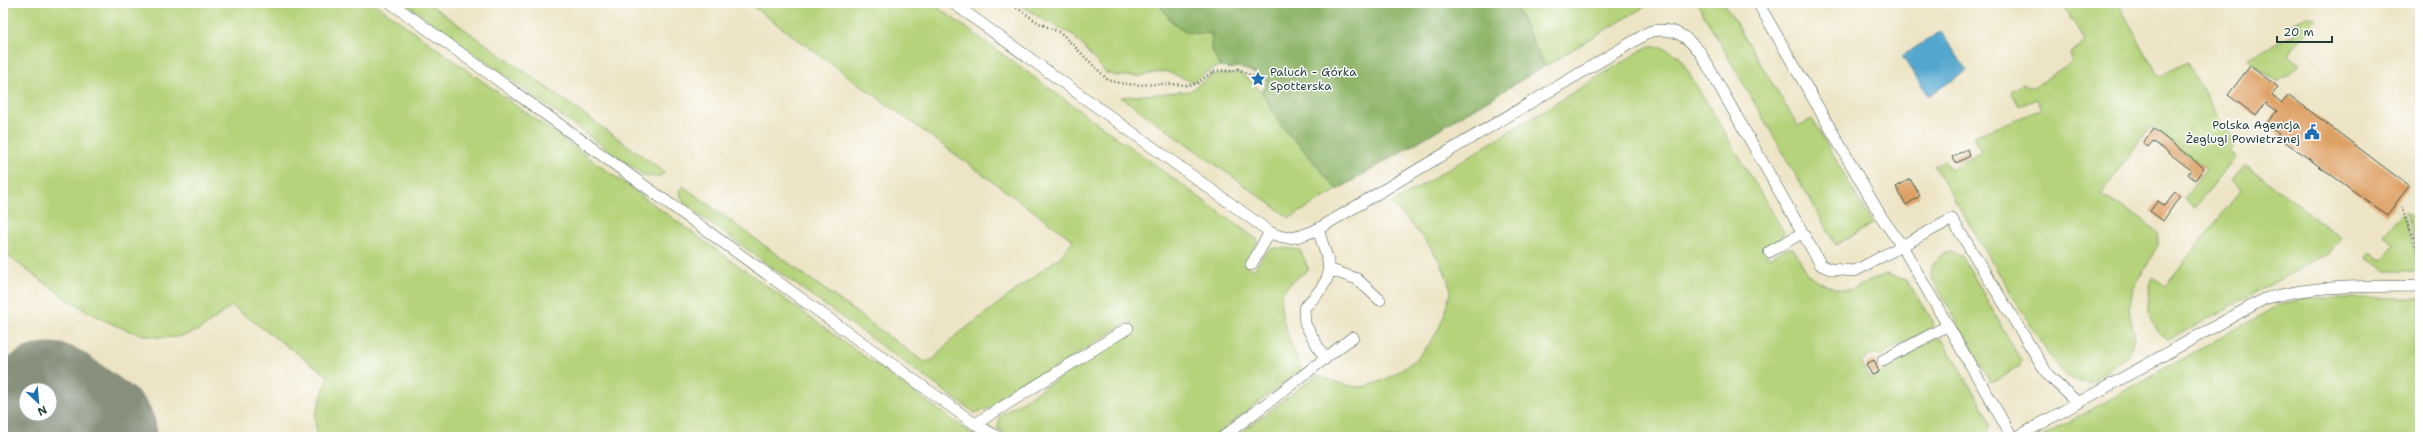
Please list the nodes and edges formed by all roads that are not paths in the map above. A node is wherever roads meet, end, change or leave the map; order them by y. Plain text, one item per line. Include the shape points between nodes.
1 (391, 3) edge
2 (953, 3) edge
3 (1758, 3) edge
4 (1318, 229) junction
5 (1270, 232) junction
6 (1802, 233) junction
7 (1902, 246) junction
8 (1769, 252) dead end
9 (1251, 265) dead end
10 (1331, 270) junction
11 (2420, 286) edge
12 (1380, 300) dead end
13 (1947, 326) junction
14 (1128, 328) dead end
15 (1353, 337) dead end
16 (1325, 359) junction
17 (1883, 360) dead end
18 (2078, 403) junction
19 (975, 424) junction
20 (998, 437) edge
21 (1223, 437) edge
22 (2012, 437) edge
23 (2017, 437) edge

1 - 19 lane
2 - 5 lane
3 - 7 lane via 1882,218
4 - 5 lane via 1305,236 1291,239 1278,237
4 - 6 lane via 1651,31 1666,29 1688,39 1700,52
4 - 10 lane
5 - 9 lane
6 - 7 lane via 1821,265 1830,269 1855,271
6 - 8 lane
7 - 13 lane
7 - 18 lane via 1952,219 2048,375
10 - 12 lane via 1356,279
10 - 16 lane via 1323,289 1304,308 1305,324
11 - 18 lane via 2337,287 2290,291 2264,299
13 - 17 lane
13 - 22 lane
14 - 19 lane
15 - 16 lane
16 - 21 lane
18 - 23 lane
19 - 20 lane

